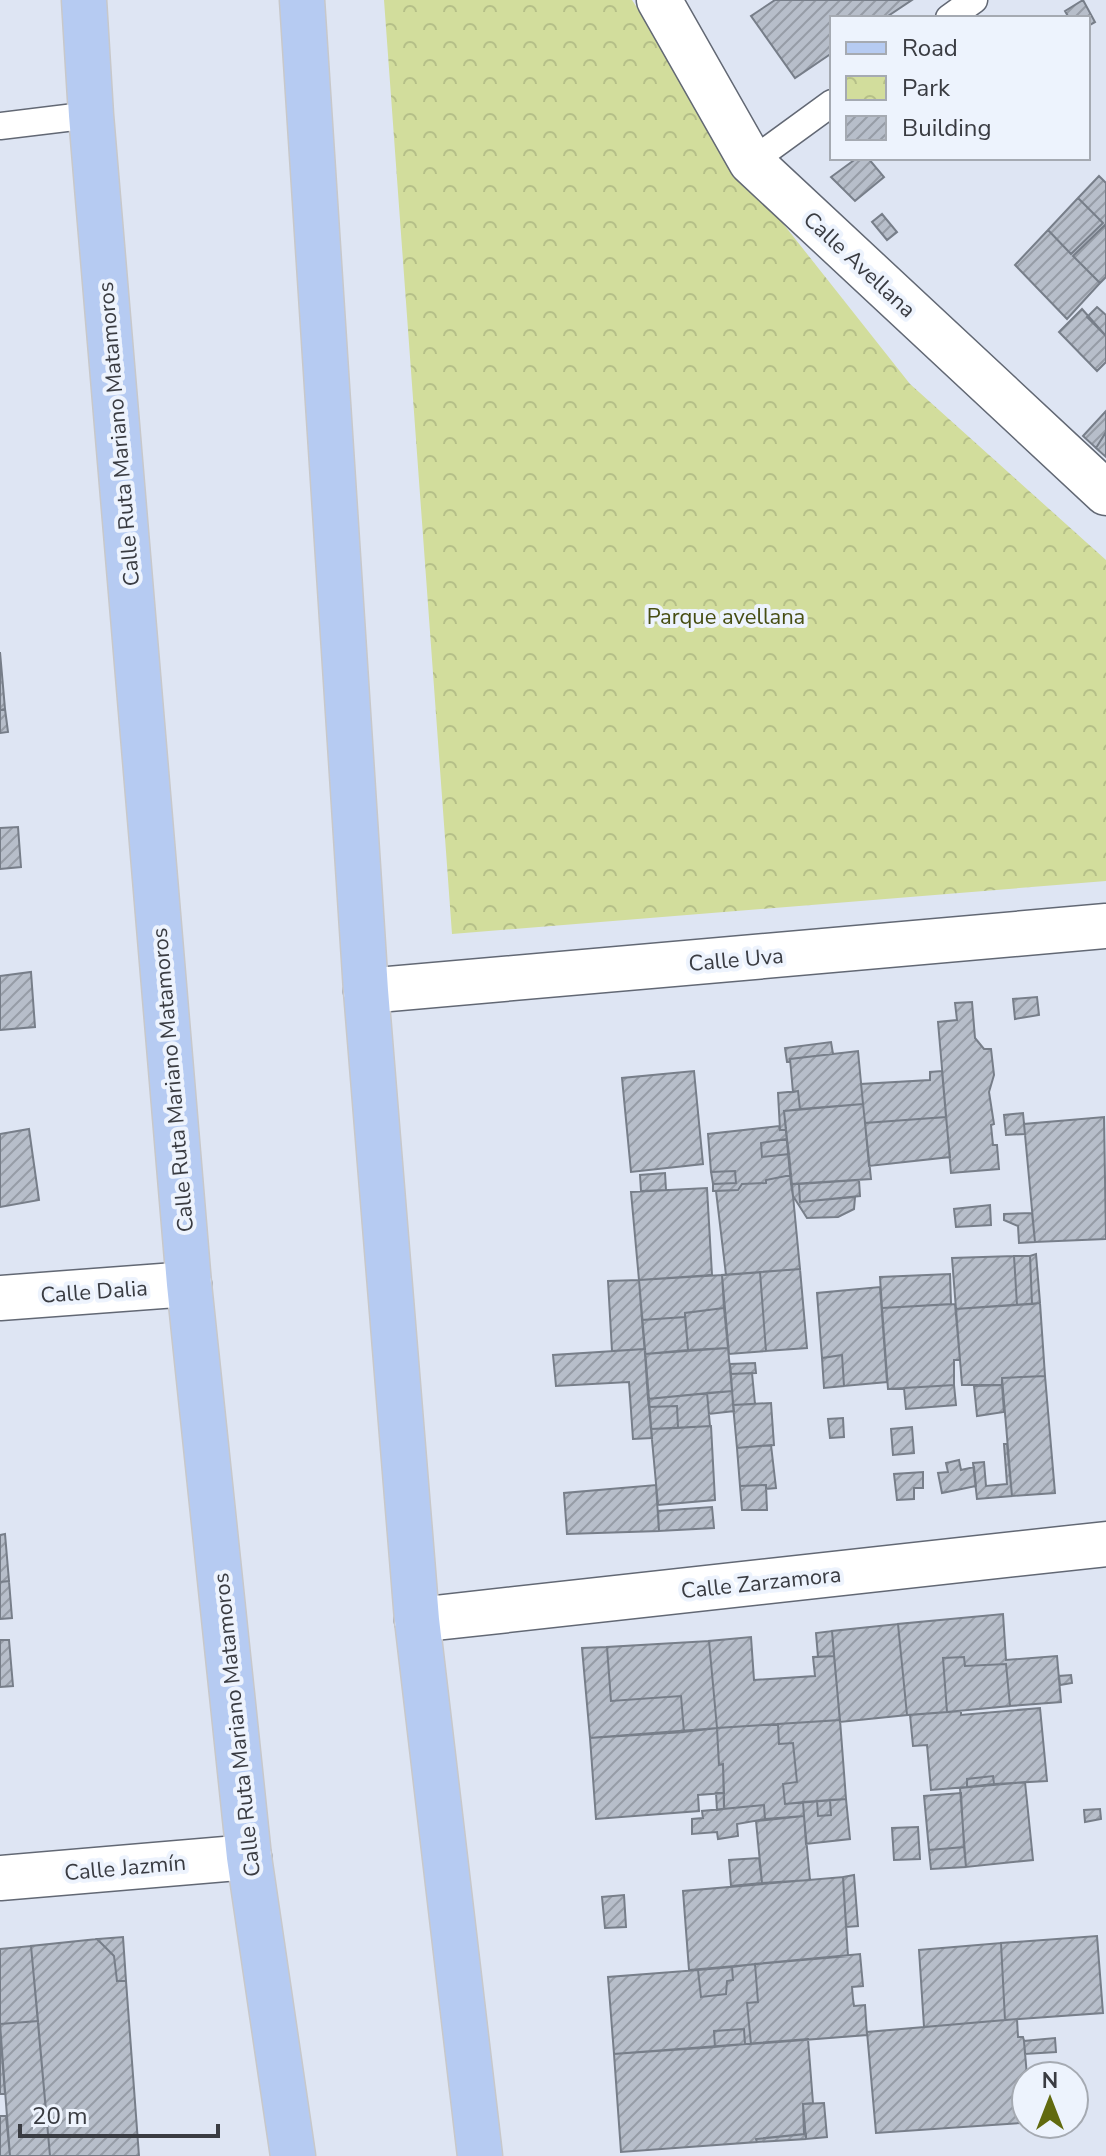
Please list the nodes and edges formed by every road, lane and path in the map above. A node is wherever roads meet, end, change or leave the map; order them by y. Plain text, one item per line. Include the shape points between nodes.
1 (84, 0) edge
2 (302, 0) edge
3 (659, 0) edge
4 (974, 0) edge
5 (952, 16) edge
6 (830, 104) edge
7 (91, 115) junction
8 (0, 126) edge
9 (751, 162) junction
10 (1106, 493) edge
11 (1106, 926) edge
12 (366, 991) junction
13 (189, 1284) junction
14 (0, 1298) edge
15 (1106, 1544) edge
16 (417, 1620) junction
17 (249, 1857) junction
18 (0, 1878) edge
19 (293, 2156) edge
20 (480, 2156) edge

1 - 7 main road, Calle Ruta Mariano Matamoros
2 - 12 main road
3 - 9 street, Calle Avellana
4 - 5 lane
6 - 9 lane
7 - 8 lane
7 - 13 main road, Calle Ruta Mariano Matamoros
9 - 10 street, Calle Avellana
11 - 12 street, Calle Uva
12 - 16 main road
13 - 14 street, Calle Dalia
13 - 17 main road, Calle Ruta Mariano Matamoros
15 - 16 street, Calle Zarzamora
16 - 20 main road
17 - 18 street, Calle Jazmín
17 - 19 main road, Calle Ruta Mariano Matamoros

